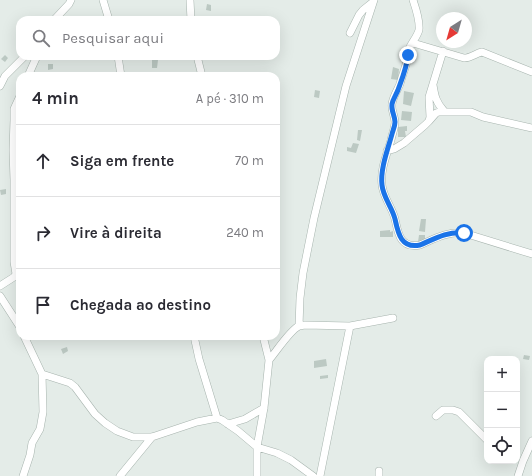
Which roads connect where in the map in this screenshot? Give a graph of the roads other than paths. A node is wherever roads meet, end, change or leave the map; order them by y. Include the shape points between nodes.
1 (71, 0) edge
2 (103, 0) edge
3 (190, 0) edge
4 (374, 0) edge
5 (412, 0) edge
6 (58, 16) edge
7 (108, 16) edge
8 (191, 16) edge
9 (350, 33) dead end
10 (413, 43) junction
11 (443, 51) junction
12 (21, 60) edge
13 (35, 60) edge
14 (118, 60) edge
15 (198, 60) edge
16 (30, 72) edge
17 (120, 72) edge
18 (201, 72) edge
19 (532, 72) edge
20 (433, 83) junction
21 (0, 86) edge
22 (16, 105) edge
23 (444, 112) junction
24 (429, 121) junction
25 (532, 128) edge
26 (387, 150) junction
27 (16, 180) edge
28 (16, 214) edge
29 (532, 254) edge
30 (16, 274) edge
31 (16, 274) edge
32 (0, 286) edge
33 (0, 296) edge
34 (392, 318) dead end
35 (16, 321) edge
36 (299, 326) junction
37 (350, 326) junction
38 (26, 340) edge
39 (195, 340) edge
40 (264, 340) edge
41 (269, 360) junction
42 (42, 374) junction
43 (264, 408) junction
44 (436, 416) dead end
45 (217, 418) junction
46 (228, 424) junction
47 (152, 437) junction
48 (484, 437) edge
49 (532, 441) edge
50 (257, 447) junction
51 (520, 460) edge
52 (520, 464) edge
53 (25, 468) junction
54 (23, 476) edge
55 (28, 476) edge
56 (120, 476) edge
57 (257, 476) edge
58 (313, 476) edge
59 (320, 476) edge
60 (518, 476) edge

1 - 6 street
2 - 7 street
3 - 8 street
4 - 9 street via 359,15
4 - 36 street via 346,86 314,218 303,274
5 - 10 street via 419,27
10 - 11 street
10 - 26 street via 392,104 395,122
11 - 19 street via 464,58 482,52
11 - 20 street
12 - 21 street via 4,76
13 - 16 street
14 - 17 street
15 - 18 street
20 - 23 street via 435,99
20 - 24 street via 428,97
22 - 27 street via 13,150
23 - 24 street via 436,113
23 - 25 street via 471,112
24 - 26 street via 404,143
26 - 29 street via 382,176 383,191 394,215 398,233 405,243 416,246 456,232
28 - 30 street
31 - 32 street
33 - 35 street
34 - 37 street
36 - 37 street
36 - 41 street
37 - 59 street
38 - 42 street
39 - 45 street via 198,359
40 - 41 street
41 - 43 street
42 - 47 street via 70,383 95,414 117,431 134,437
42 - 53 street via 43,412 40,429 32,444
43 - 46 street via 245,419
43 - 50 street
44 - 48 street via 443,410 459,412
45 - 46 street
45 - 47 street
46 - 50 street
47 - 56 street
49 - 51 street
50 - 57 street
50 - 58 street via 292,460
52 - 60 street
53 - 54 street
53 - 55 street

